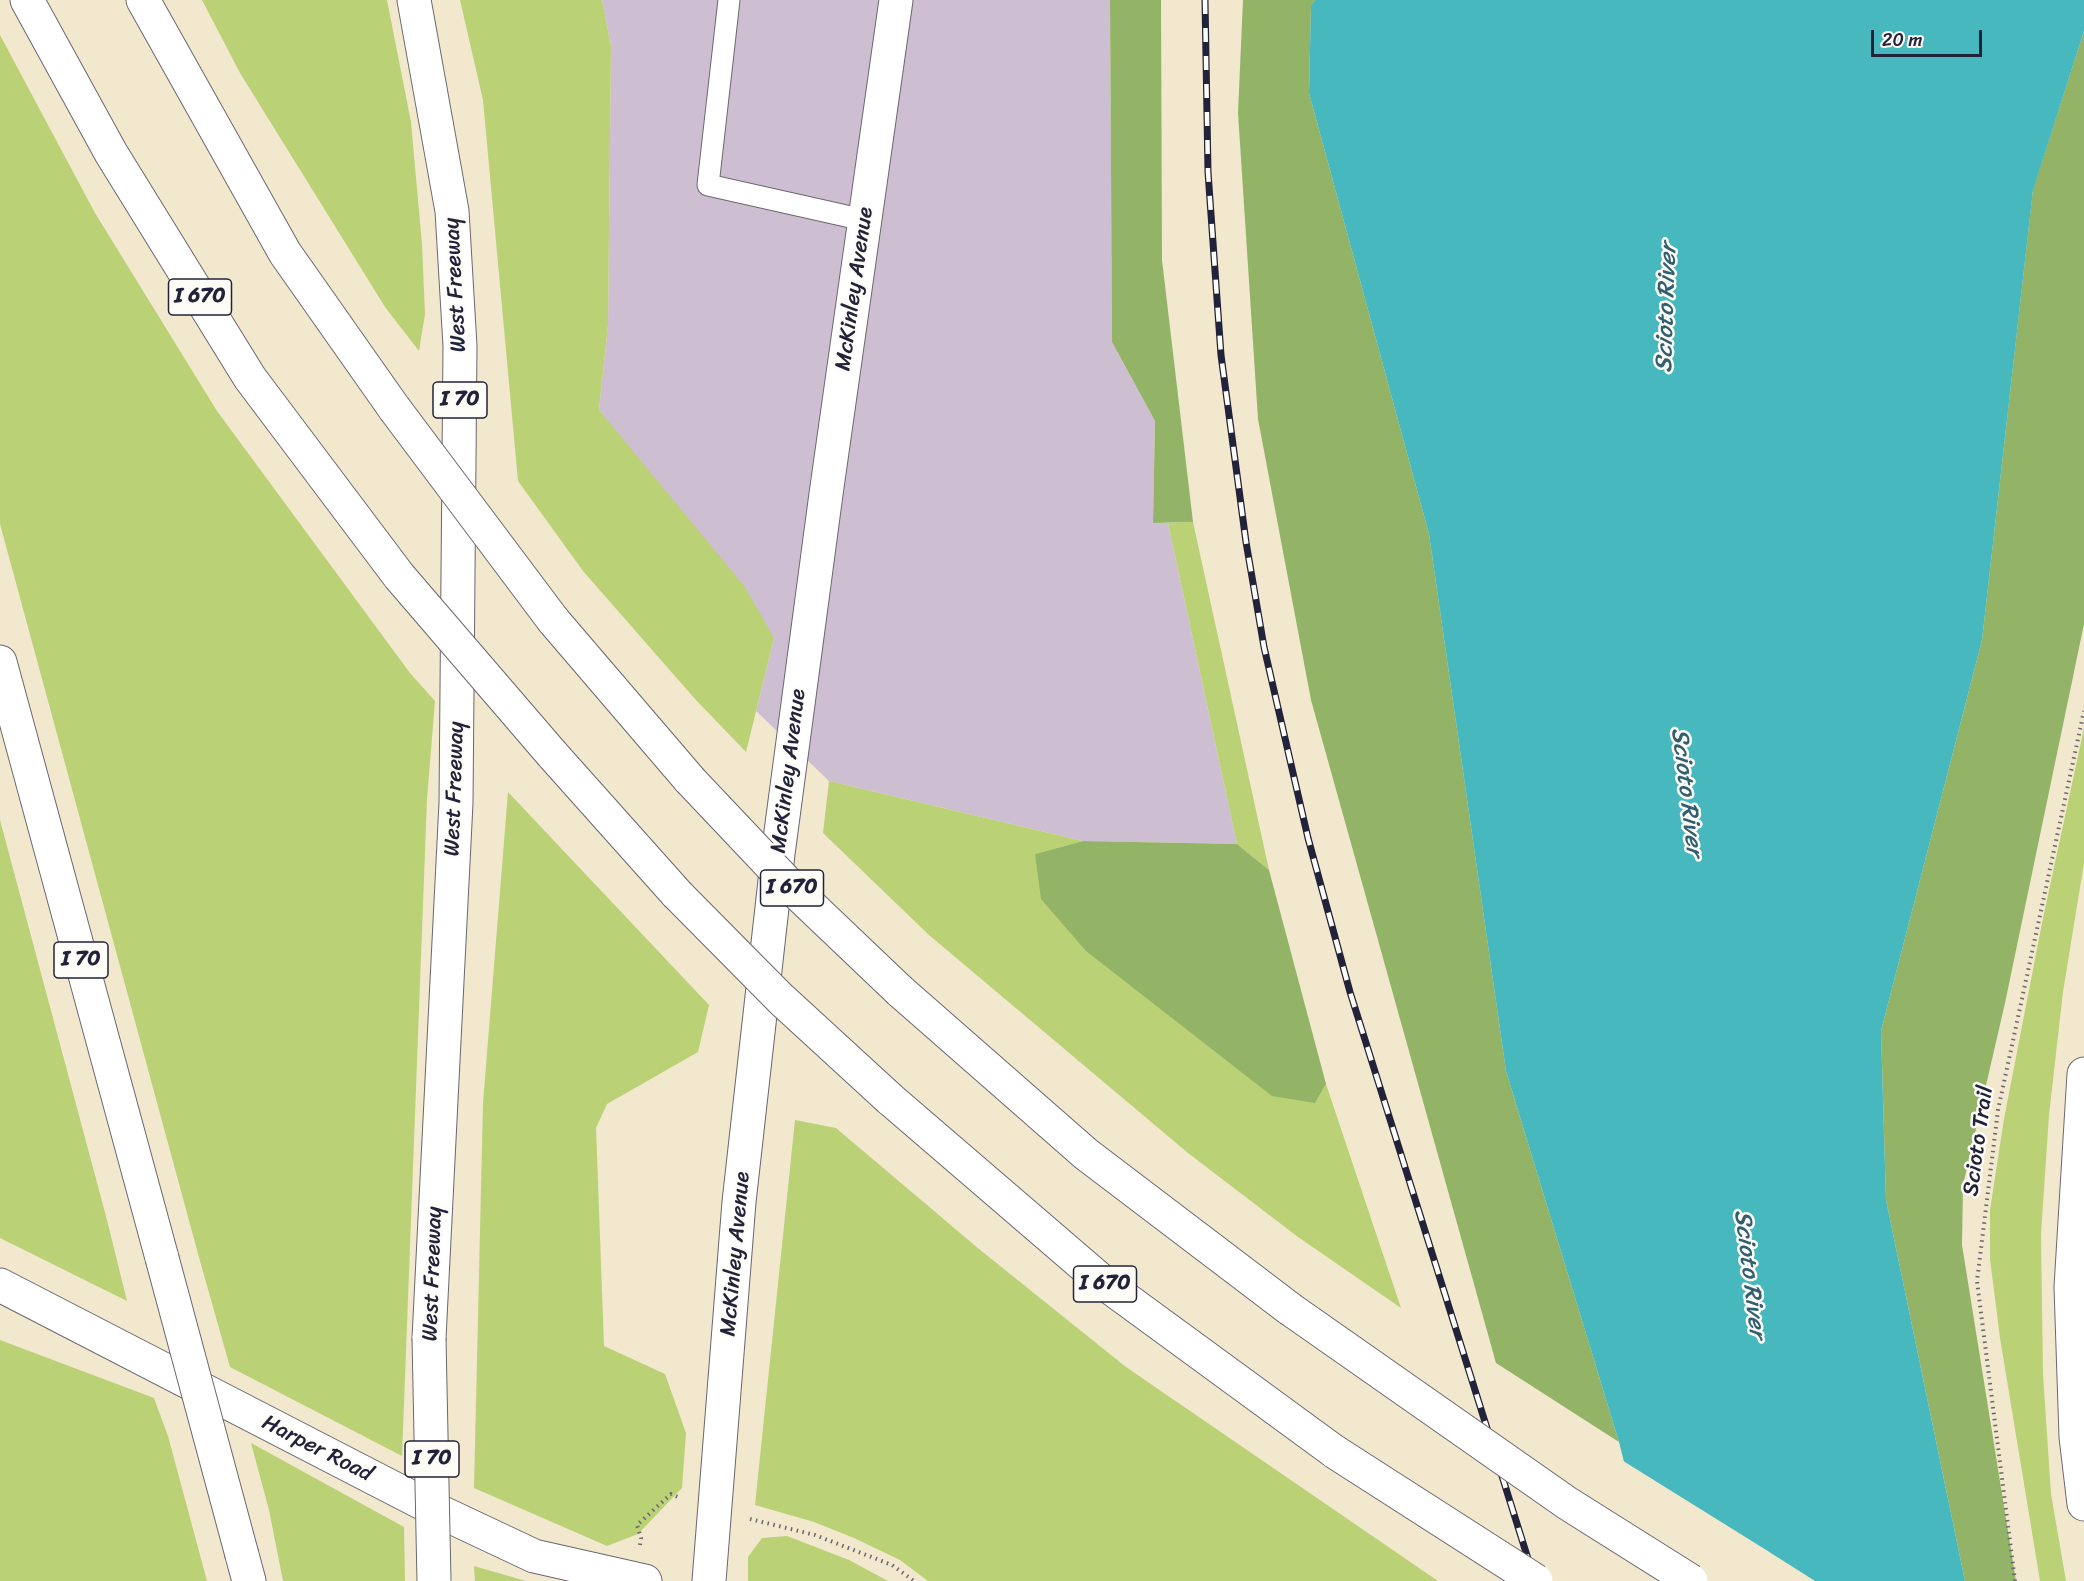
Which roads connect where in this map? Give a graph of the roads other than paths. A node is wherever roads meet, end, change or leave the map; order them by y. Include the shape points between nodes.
1 (27, 0) edge
2 (143, 0) edge
3 (414, 0) edge
4 (729, 0) edge
5 (896, 0) edge
6 (864, 220) junction
7 (0, 662) edge
8 (2084, 1074) edge
9 (0, 1285) edge
10 (2084, 1504) edge
11 (246, 1568) edge
12 (638, 1579) edge
13 (434, 1581) edge
14 (709, 1581) edge
15 (1536, 1581) edge
16 (1691, 1581) edge

1 - 15 main road, I 670, bridge via 111,153 250,378 399,576 677,894 781,999 890,1100 1104,1283 1335,1452
2 - 16 main road, I 670, bridge via 285,253 394,408 553,620 690,780 795,891 900,991 1086,1154 1290,1309 1567,1503
3 - 13 main road, West Freeway / I 70, bridge via 452,211 460,346 456,803 429,1338
4 - 6 lane via 708,185
5 - 6 main road, McKinley Avenue
6 - 14 main road, McKinley Avenue via 778,854 739,1202
7 - 11 main road, I 70, bridge
8 - 10 main road via 2071,1287 2076,1437
9 - 12 main road, Harper Road via 534,1556

